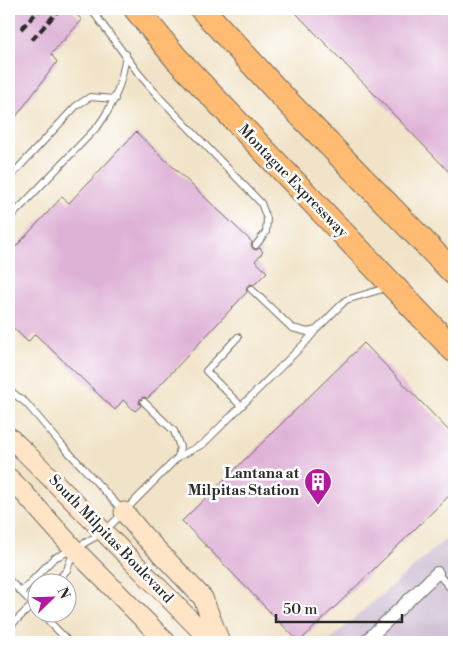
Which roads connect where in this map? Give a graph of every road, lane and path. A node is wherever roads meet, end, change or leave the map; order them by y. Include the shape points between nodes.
1 (91, 9) edge
2 (136, 9) edge
3 (206, 11) edge
4 (126, 54) junction
5 (115, 99) junction
6 (9, 178) edge
7 (9, 219) edge
8 (256, 245) dead end
9 (454, 273) edge
10 (393, 286) junction
11 (251, 289) dead end
12 (316, 330) junction
13 (238, 337) dead end
14 (454, 350) edge
15 (9, 390) edge
16 (144, 402) dead end
17 (240, 406) junction
18 (9, 438) edge
19 (178, 457) junction
20 (9, 478) edge
21 (124, 512) junction
22 (104, 532) junction
23 (74, 549) junction
24 (437, 572) joint
25 (63, 574) edge
26 (9, 580) edge
27 (21, 592) junction
28 (454, 592) edge
29 (28, 598) edge
30 (28, 611) edge
31 (52, 624) edge
32 (9, 627) edge
33 (69, 642) edge
34 (166, 642) edge
35 (212, 642) edge
36 (220, 642) edge
37 (365, 642) edge

1 - 4 lane
2 - 10 highway, Montague Expressway via 176,58
3 - 9 highway via 281,95
4 - 5 lane
4 - 8 lane via 160,98 261,203 267,219 266,232
5 - 6 lane via 90,97 76,106
5 - 7 lane via 98,126
10 - 12 lane via 346,300
10 - 14 highway, Montague Expressway
11 - 12 lane via 292,328 308,332
12 - 17 lane
13 - 17 lane via 206,371
15 - 21 lane via 26,404
16 - 19 lane via 174,431 180,447
17 - 19 lane via 203,444
18 - 22 street, South Milpitas Boulevard
19 - 21 lane
20 - 23 street, South Milpitas Boulevard
21 - 22 lane
21 - 36 street via 203,598
22 - 23 lane
22 - 35 street, South Milpitas Boulevard
23 - 25 lane
23 - 27 lane via 54,558
23 - 34 street, South Milpitas Boulevard
24 - 28 lane
24 - 37 street
26 - 27 lane
27 - 29 lane
30 - 32 lane
31 - 33 lane

